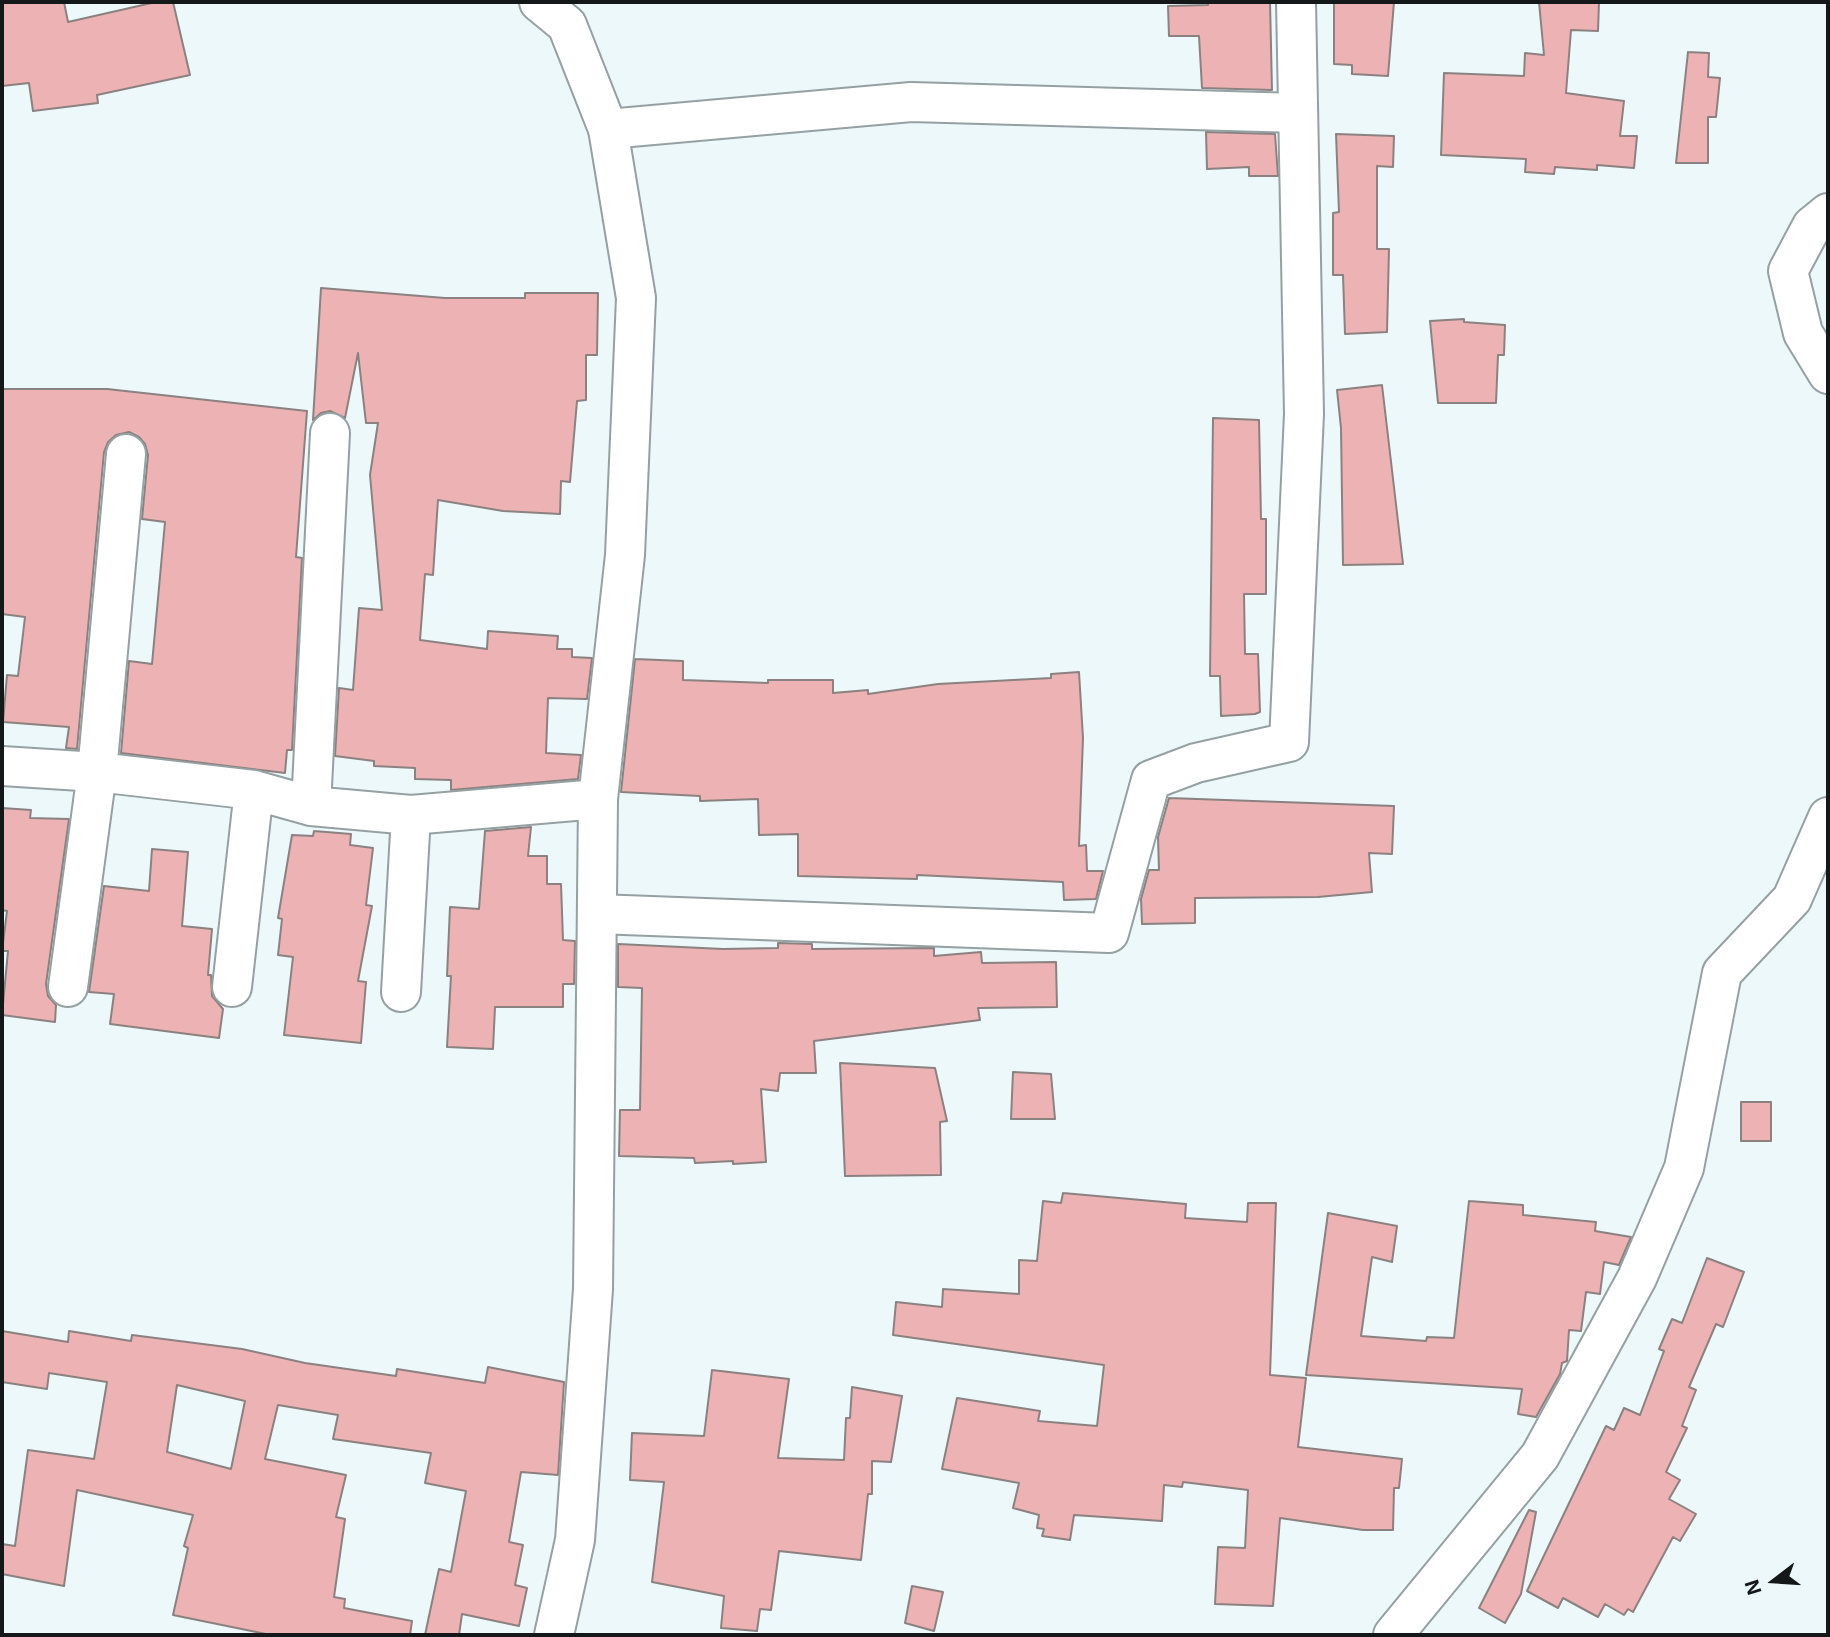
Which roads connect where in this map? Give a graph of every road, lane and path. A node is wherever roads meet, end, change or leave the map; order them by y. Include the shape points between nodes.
1 (539, 2) edge
2 (1296, 2) edge
3 (1298, 113) junction
4 (608, 129) junction
5 (1828, 213) edge
6 (1828, 374) edge
7 (330, 433) dead end
8 (126, 454) dead end
9 (2, 765) edge
10 (97, 772) junction
11 (254, 790) junction
12 (598, 799) junction
13 (311, 806) junction
14 (411, 815) junction
15 (1828, 817) edge
16 (597, 914) junction
17 (68, 987) dead end
18 (232, 987) dead end
19 (401, 992) dead end
20 (554, 1635) edge
21 (1393, 1635) edge

1 - 4 street via 567,25
2 - 3 street
3 - 4 street via 911,102
3 - 16 street via 1304,414 1289,742 1196,763 1151,780 1109,933
4 - 12 street via 636,298 625,555
5 - 6 street via 1812,226 1788,271 1803,333
7 - 13 street
8 - 10 street
9 - 10 street
10 - 11 street
10 - 17 street
11 - 13 street
11 - 18 street
12 - 14 street
12 - 16 street
13 - 14 street
14 - 19 street
15 - 21 street via 1792,899 1722,973 1684,1168 1637,1278 1540,1456
16 - 20 street via 593,1289 575,1540

